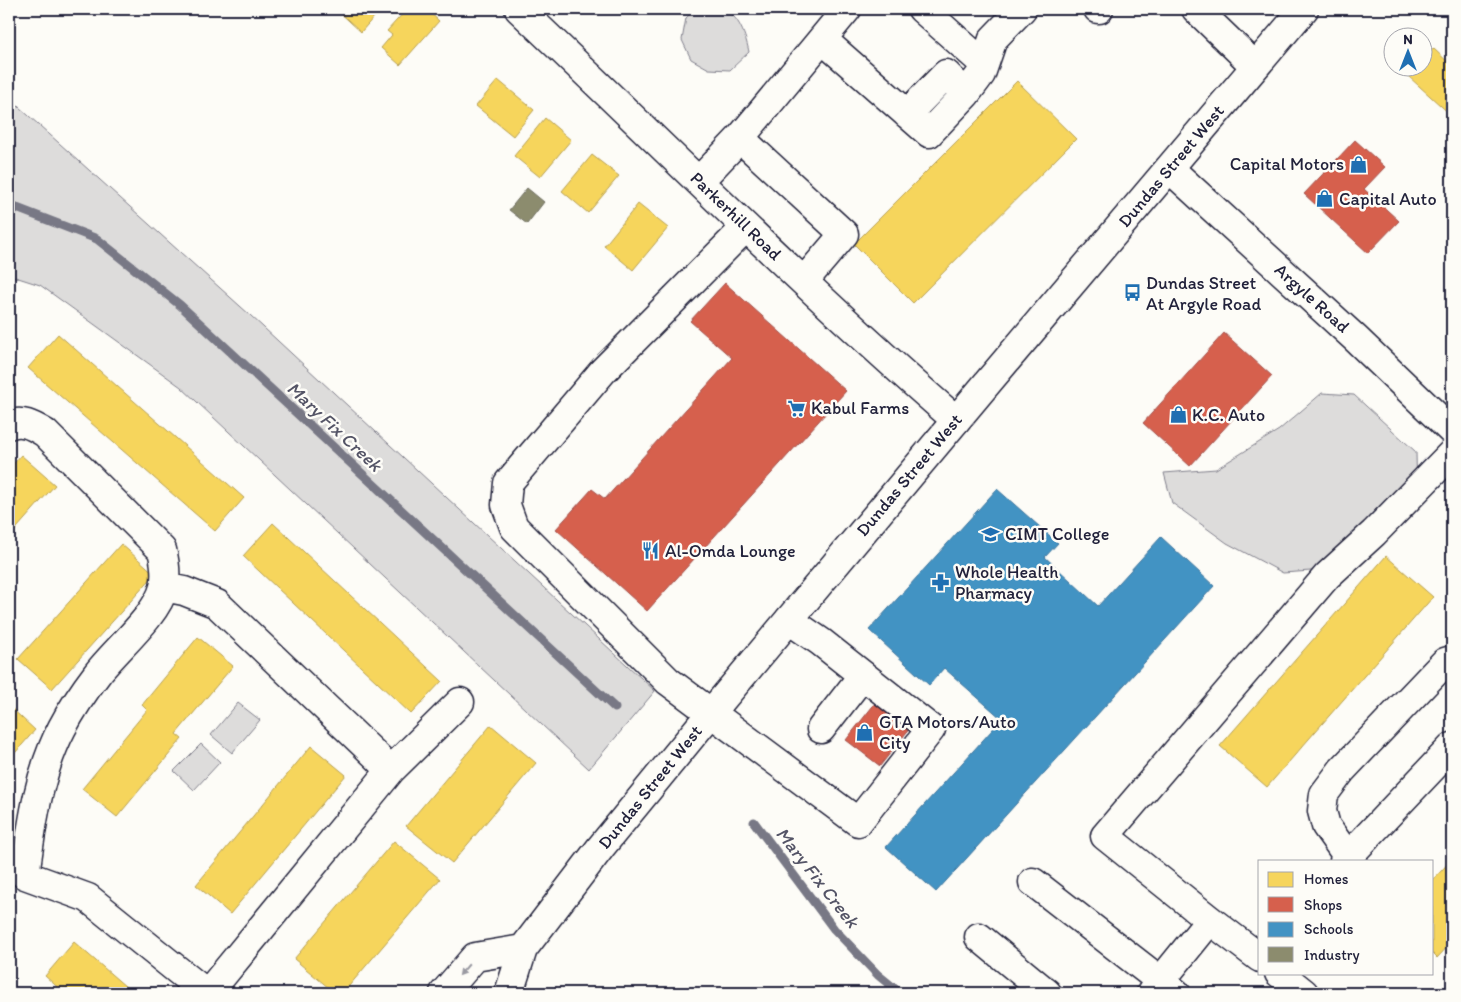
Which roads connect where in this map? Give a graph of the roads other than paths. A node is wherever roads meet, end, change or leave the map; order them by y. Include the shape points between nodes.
1 (520, 9) edge
2 (847, 9) edge
3 (922, 9) edge
4 (1022, 9) edge
5 (1196, 9) edge
6 (1304, 9) edge
7 (822, 39) junction
8 (984, 64) junction
9 (1256, 66) junction
10 (740, 138) junction
11 (1170, 169) junction
12 (699, 181) junction
13 (746, 227) junction
14 (804, 281) junction
15 (956, 420) junction
16 (9, 425) edge
17 (1452, 430) edge
18 (1452, 453) edge
19 (164, 587) junction
20 (789, 620) junction
21 (1452, 660) edge
22 (863, 675) junction
23 (460, 702) dead end
24 (710, 714) junction
25 (821, 729) dead end
26 (1452, 747) edge
27 (391, 770) junction
28 (9, 850) edge
29 (1346, 859) edge
30 (25, 875) junction
31 (1033, 882) dead end
32 (1210, 920) junction
33 (979, 937) dead end
34 (522, 949) junction
35 (1258, 954) edge
36 (1280, 974) edge
37 (1163, 989) edge
38 (207, 993) edge
39 (444, 993) edge
40 (509, 993) edge
41 (1047, 993) edge
42 (1304, 993) edge

1 - 12 main road, Parkerhill Road
2 - 7 main road
3 - 8 main road
4 - 8 main road via 993,39
5 - 9 main road
6 - 9 main road, Dundas Street West
7 - 8 main road via 929,133 966,94 981,74
7 - 10 main road
9 - 11 main road, Dundas Street West
10 - 12 main road
10 - 14 main road via 844,234
11 - 15 main road, Dundas Street West
11 - 17 main road, Argyle Road
12 - 13 main road, Parkerhill Road
13 - 14 main road, Parkerhill Road
13 - 24 main road via 603,370 508,483 506,505 514,527 668,681
14 - 15 main road, Parkerhill Road
15 - 20 main road, Dundas Street West
16 - 19 main road via 28,423 45,433 162,550 166,566
18 - 32 main road via 1327,576 1105,836
19 - 27 main road via 217,604
19 - 30 main road via 155,607 97,673 61,729 35,805
20 - 22 main road
20 - 24 main road, Dundas Street West
21 - 29 main road via 1438,669 1342,770 1324,794 1322,811 1326,826
22 - 24 main road via 931,729 858,822
22 - 25 main road
23 - 27 main road
24 - 34 main road, Dundas Street West
26 - 29 main road
27 - 38 main road
28 - 30 main road
30 - 38 main road via 88,898
31 - 37 main road
32 - 35 main road
32 - 37 main road
33 - 41 main road
34 -> 39 main road via 475,957
34 - 40 main road, Dundas Street West
36 - 42 main road

